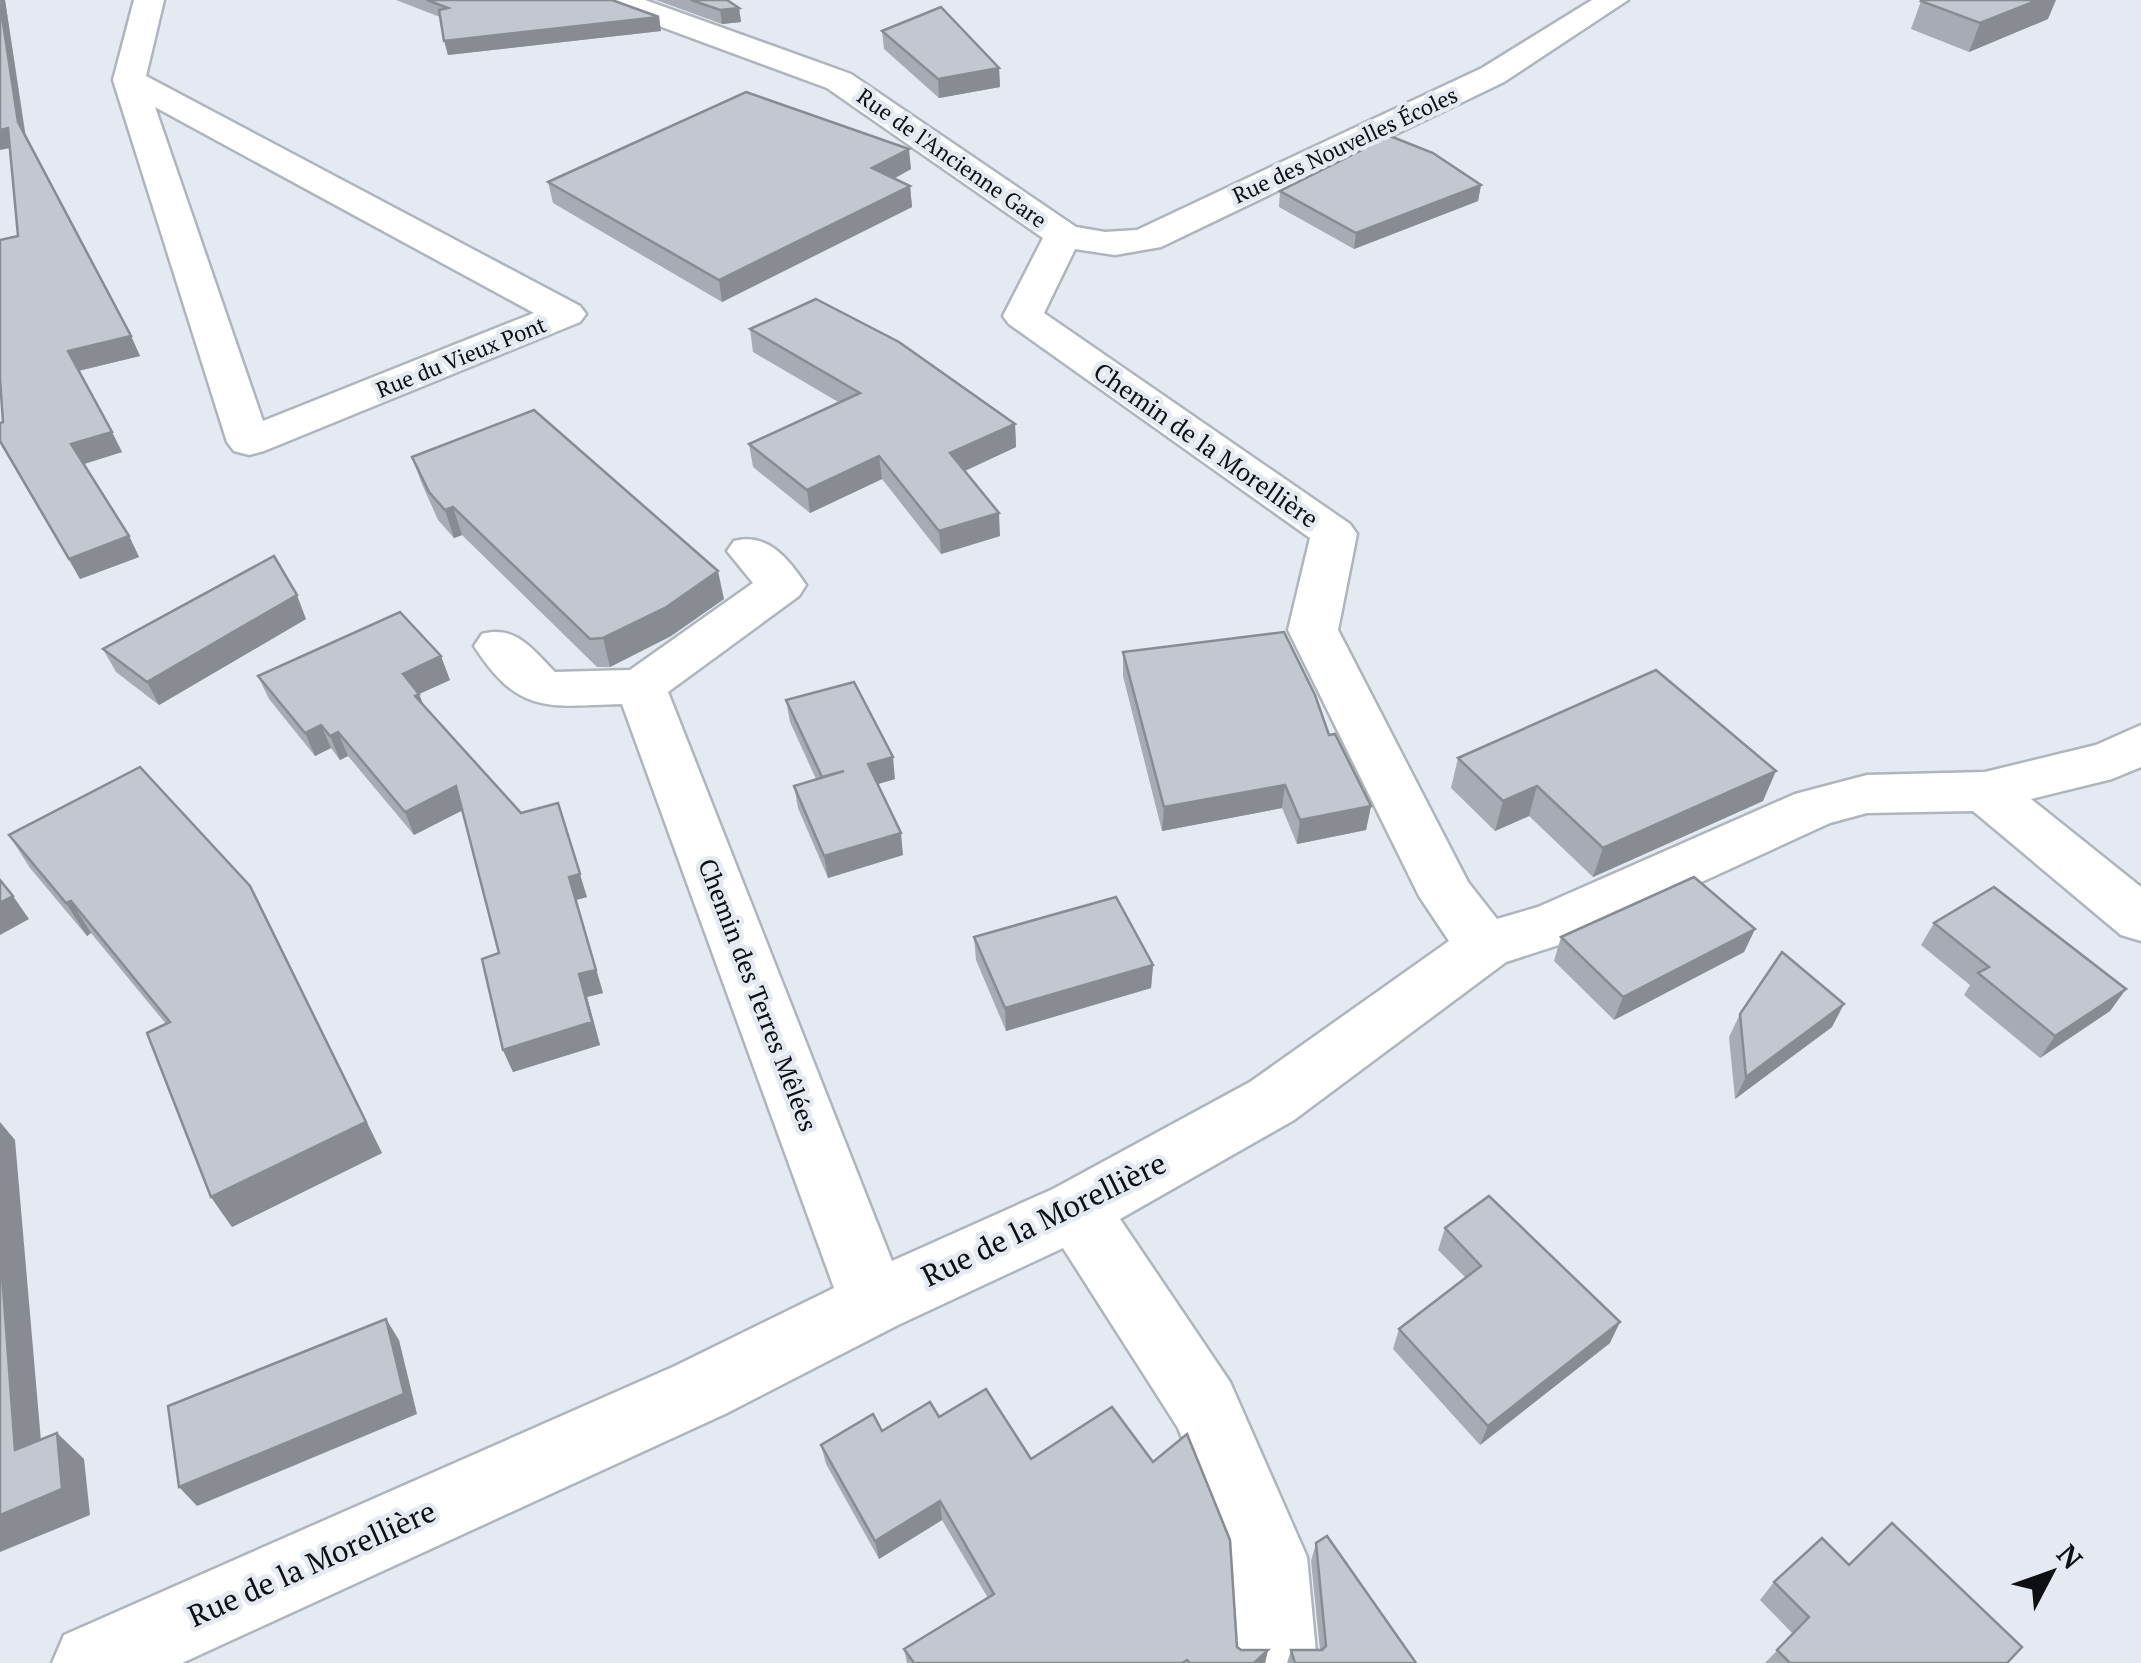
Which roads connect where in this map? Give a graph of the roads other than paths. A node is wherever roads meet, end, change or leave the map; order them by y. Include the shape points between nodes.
1 (149, 0) edge
2 (616, 0) edge
3 (1613, 0) edge
4 (129, 80) junction
5 (1062, 235) junction
6 (750, 551) dead end
7 (499, 646) dead end
8 (642, 687) junction
9 (2141, 743) edge
10 (1985, 791) junction
11 (2141, 919) edge
12 (1484, 946) junction
13 (1076, 1210) junction
14 (874, 1303) junction
15 (92, 1663) edge
16 (1277, 1663) edge

1 - 4 street
2 - 5 street, Rue de l'Ancienne Gare via 839,81
3 - 5 street, Rue des Nouvelles Écoles via 1493,75 1184,222 1125,244
4 - 4 street, Rue du Vieux Pont via 250,442 566,314 199,118
5 - 12 street, Chemin de la Morellière via 1024,316 1334,534 1313,630 1447,896
6 - 8 street via 782,585
7 - 8 street via 543,689
8 - 14 street, Chemin des Terres Mêlées
9 - 10 street, Rue de la Morellière via 2112,760
10 - 11 street
10 - 12 street, Rue de la Morellière via 1867,794 1814,808 1557,923
12 - 13 street, Rue de la Morellière via 1272,1101
13 - 14 street, Rue de la Morellière
13 - 16 street via 1205,1406 1269,1558
14 - 15 street, Rue de la Morellière via 700,1390

